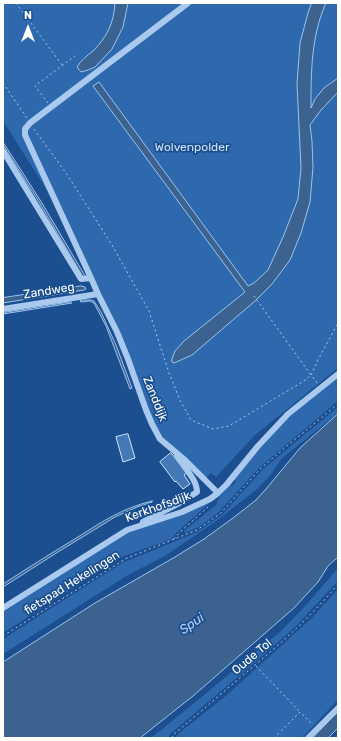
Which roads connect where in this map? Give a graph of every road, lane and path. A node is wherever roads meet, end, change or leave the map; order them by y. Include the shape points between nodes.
1 (16, 3) edge
2 (188, 3) edge
3 (75, 56) dead end
4 (62, 65) junction
5 (3, 83) edge
6 (51, 107) junction
7 (30, 123) junction
8 (3, 151) edge
9 (91, 278) junction
10 (98, 294) junction
11 (254, 296) dead end
12 (3, 309) edge
13 (338, 323) edge
14 (338, 374) edge
15 (311, 375) junction
16 (320, 388) junction
17 (338, 404) edge
18 (173, 449) junction
19 (218, 493) junction
20 (209, 506) dead end
21 (128, 530) junction
22 (174, 539) junction
23 (338, 584) edge
24 (3, 608) edge
25 (3, 636) edge
26 (255, 665) junction
27 (338, 708) edge
28 (300, 712) junction
29 (310, 722) dead end
30 (172, 738) edge
31 (274, 738) edge
32 (308, 738) edge

1 - 4 path
2 - 6 street
3 - 4 path
4 - 6 path via 35,86
5 - 7 path
6 - 7 street
7 - 9 street via 24,135
7 - 15 path via 112,245 149,311 172,380 191,420 213,429 229,426
8 - 9 street via 81,279
9 - 10 street
10 - 12 street, Zandweg
10 - 18 street, Zanddijk via 117,332 152,424 160,439
11 - 15 path
13 - 15 path
14 - 16 street, Kerkhofsdijk
15 - 16 path
16 - 19 street, Kerkhofsdijk via 288,414
17 - 22 path, fietspad Hekelingen via 260,469 221,513 197,530
18 - 19 street, Zanddijk
18 - 21 street via 197,487 197,492
19 - 21 street, Kerkhofsdijk via 182,512
20 - 22 path, fietspad Hekelingen
21 - 24 street, Kerkhofsdijk
22 - 25 path, fietspad Hekelingen via 122,560
23 - 26 path, Oude Tol via 310,616
26 - 28 path
26 - 30 path, Oude Tol
27 - 32 street
28 - 29 path
28 - 31 path

